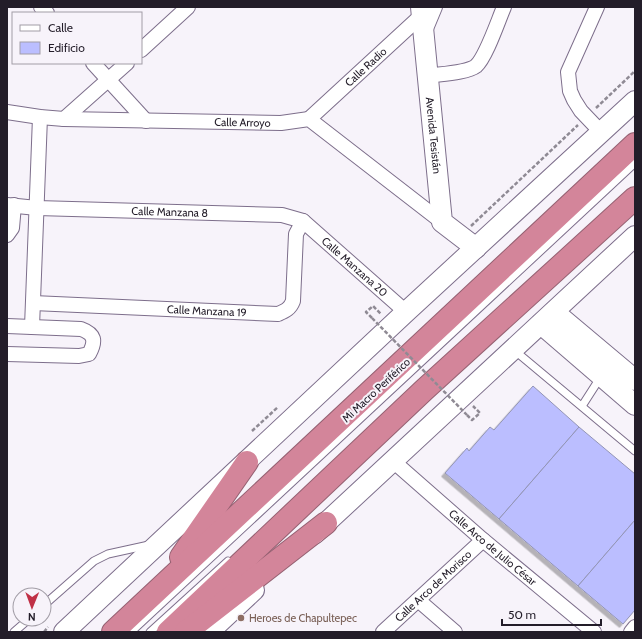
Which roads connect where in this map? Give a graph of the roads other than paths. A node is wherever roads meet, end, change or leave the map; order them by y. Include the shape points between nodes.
1 (188, 7) edge
2 (504, 7) edge
3 (597, 7) edge
4 (426, 10) edge
5 (142, 49) edge
6 (93, 64) edge
7 (126, 64) edge
8 (427, 76) junction
9 (108, 80) junction
10 (635, 100) edge
11 (7, 112) edge
12 (40, 117) junction
13 (64, 119) junction
14 (309, 119) junction
15 (146, 121) junction
16 (601, 132) junction
17 (635, 144) edge
18 (635, 163) edge
19 (632, 196) edge
20 (10, 205) edge
21 (37, 208) junction
22 (303, 220) junction
23 (442, 222) junction
24 (7, 235) edge
25 (635, 236) edge
26 (476, 248) junction
27 (33, 303) junction
28 (406, 312) junction
29 (547, 318) junction
30 (7, 326) edge
31 (32, 327) junction
32 (513, 349) junction
33 (7, 354) edge
34 (602, 376) junction
35 (635, 380) edge
36 (635, 405) edge
37 (582, 406) junction
38 (372, 429) dead end
39 (635, 451) edge
40 (393, 461) junction
41 (246, 462) junction
42 (326, 523) junction
43 (483, 540) junction
44 (162, 541) junction
45 (232, 557) dead end
46 (156, 593) junction
47 (52, 599) edge
48 (418, 600) junction
49 (635, 627) edge
50 (64, 632) edge
51 (113, 632) edge
52 (131, 632) edge
53 (150, 632) edge
54 (168, 632) edge
55 (186, 632) edge
56 (209, 632) edge
57 (383, 632) edge
58 (455, 632) edge
59 (594, 632) edge
60 (631, 632) edge

1 - 5 street
2 - 8 street via 482,58 475,67
3 - 16 street via 568,72 570,91 574,100
4 - 8 main road, Avenida Tesistán via 423,36
4 - 14 street, Calle Radio
6 - 9 street
7 - 9 street
8 - 23 main road, Avenida Tesistán
9 - 13 street
9 - 15 street
10 - 16 main road
11 - 12 street, Calle Arroyo
12 - 13 street, Calle Arroyo
12 - 21 street
13 - 15 street, Calle Arroyo
14 - 15 street, Calle Arroyo via 280,123
14 - 23 street
16 - 26 main road
17 - 46 highway
18 - 52 lane, Mi Macro Periférico
19 - 38 lane
19 - 54 highway
20 - 21 street, Calle Manzana 8
20 - 24 street via 12,228
21 - 22 street, Calle Manzana 8 via 282,215
21 - 27 street
22 - 27 street, Calle Manzana 19 via 296,234 293,301 291,306 278,314
22 - 28 street, Calle Manzana 20
23 - 26 main road
25 - 29 main road
26 - 28 main road
27 - 31 street
28 - 41 main road
29 - 32 main road
29 - 34 main road
29 - 35 main road
30 - 31 street
31 - 33 street via 81,329 89,332 93,338 93,346 89,354 79,356
32 - 37 lane
32 - 40 main road
34 - 36 main road
34 - 37 lane
37 - 39 lane
40 - 42 main road
40 - 43 street, Calle Arco de Julio César
41 - 44 main road
41 - 46 highway
42 - 55 highway
42 - 56 main road
43 - 48 street, Calle Arco de Morisco
43 - 59 street, Calle Arco de Julio César
44 - 47 lane via 108,554 94,561
44 - 50 main road
45 - 53 lane
46 - 51 highway
48 - 57 street, Calle Arco de Morisco
48 - 58 street
49 - 60 street

